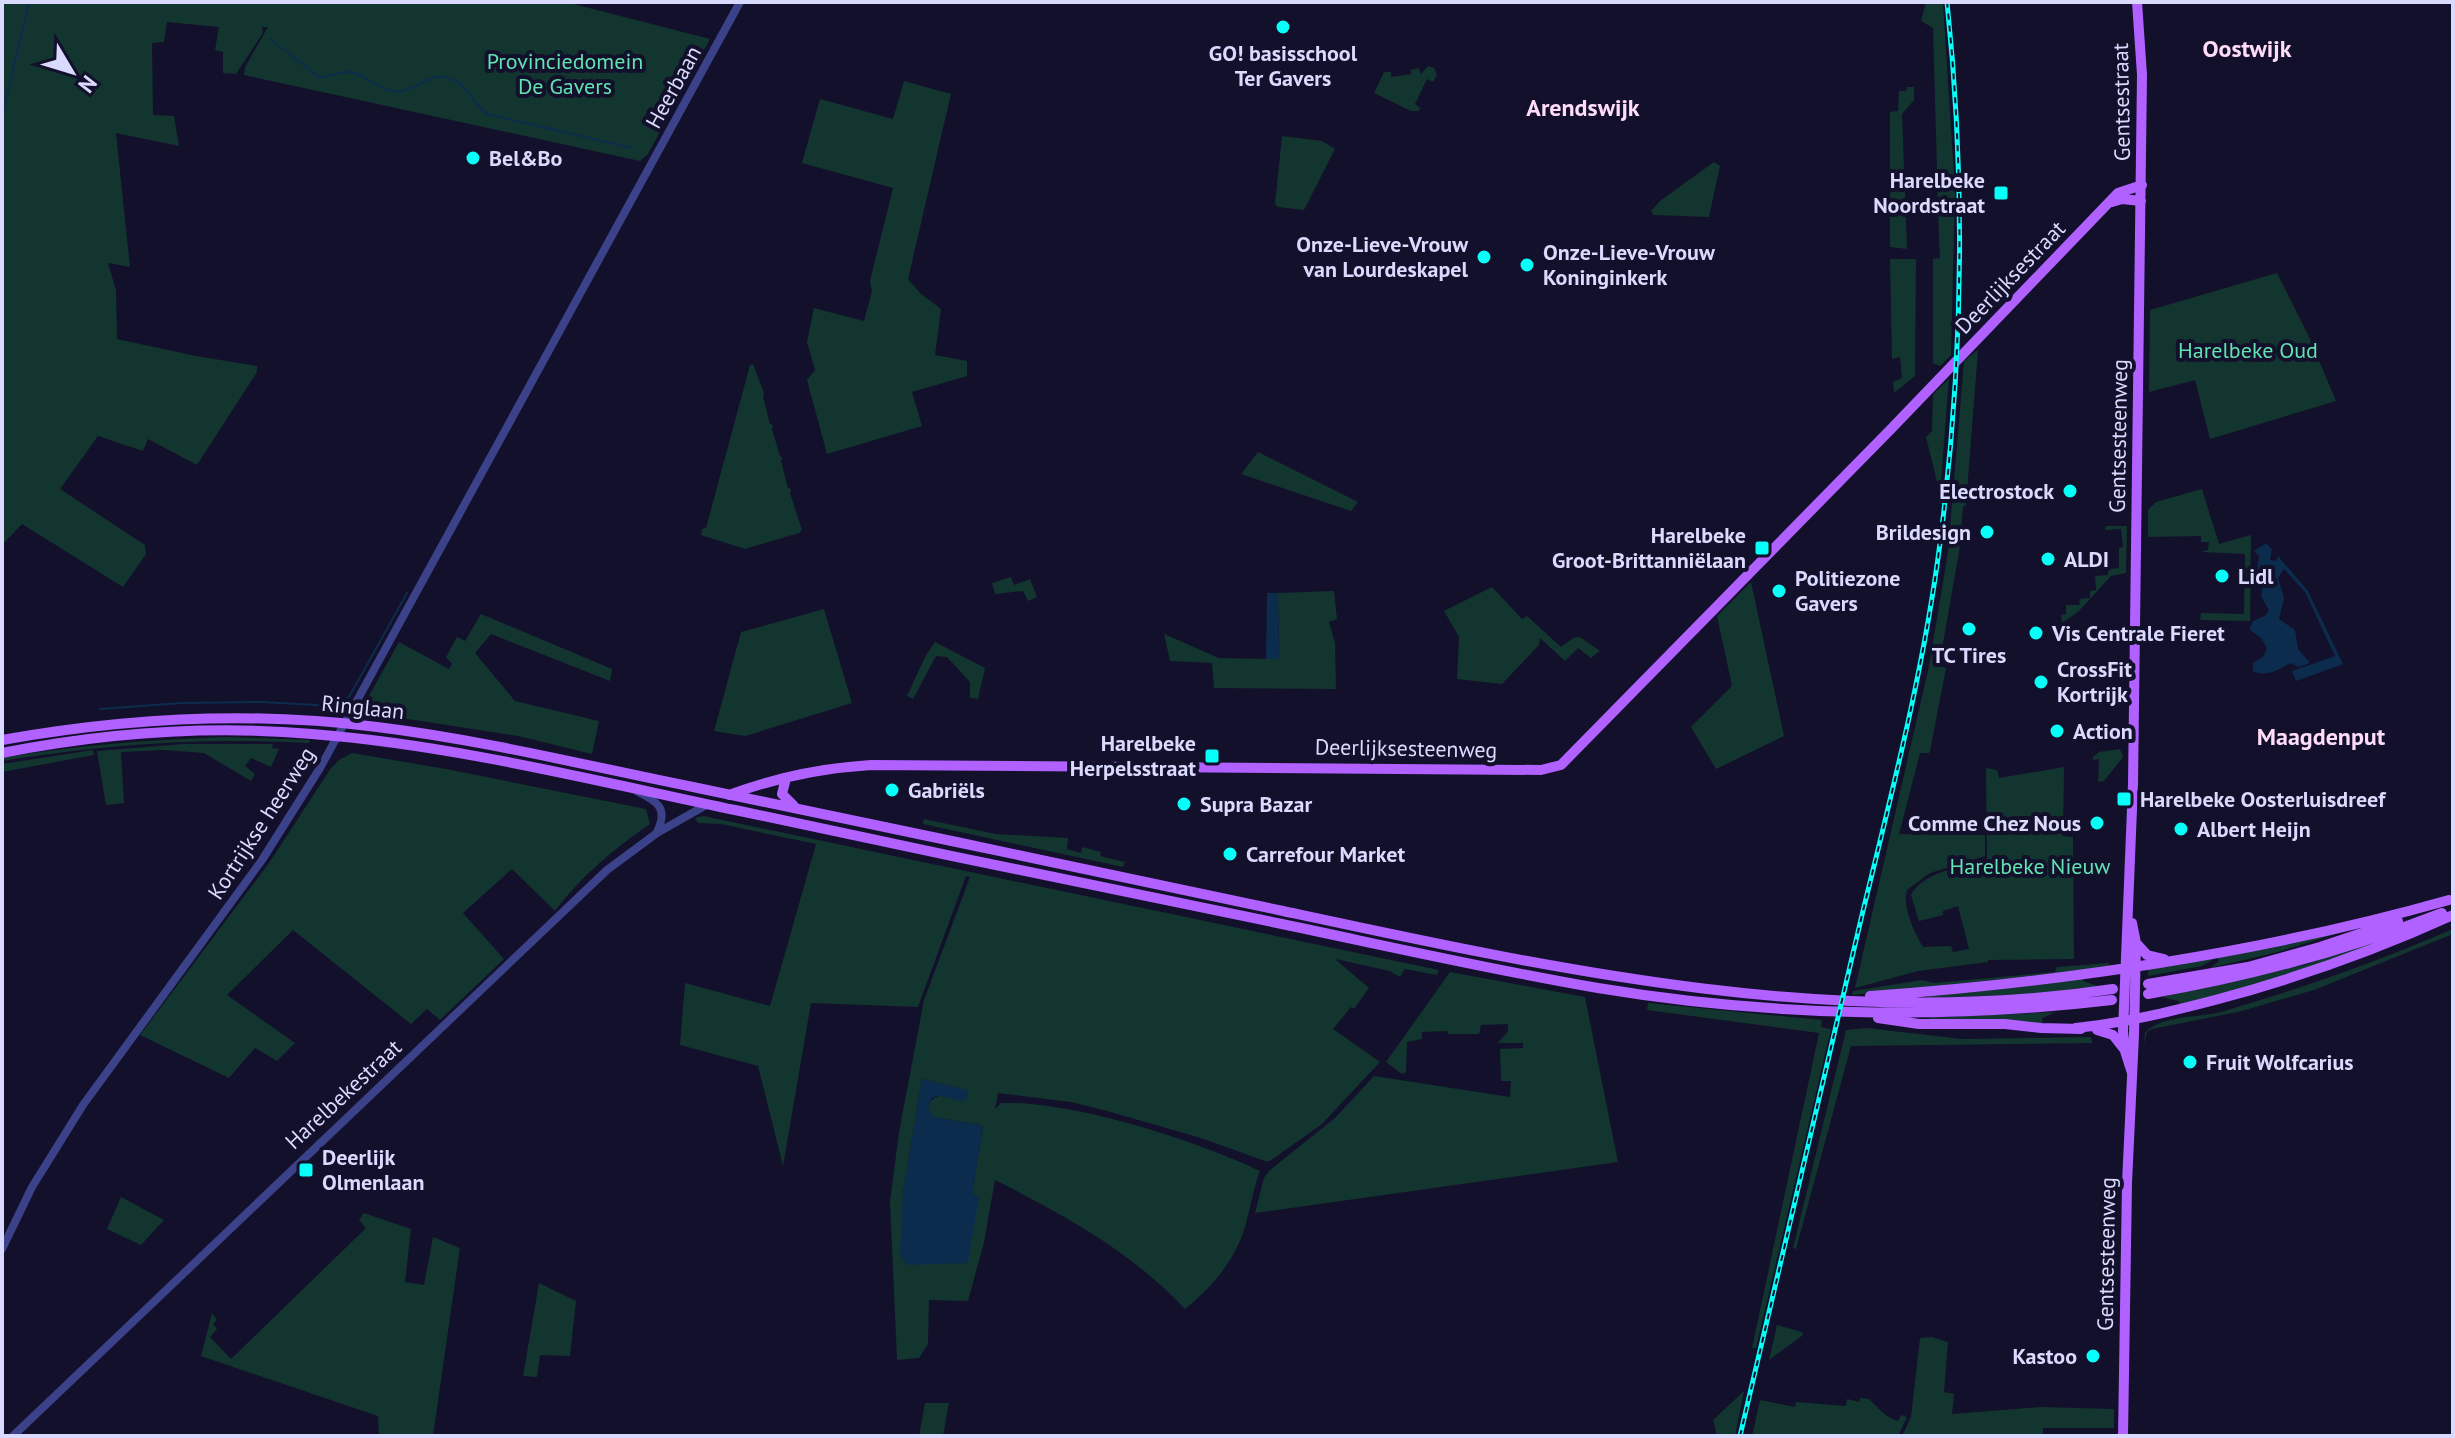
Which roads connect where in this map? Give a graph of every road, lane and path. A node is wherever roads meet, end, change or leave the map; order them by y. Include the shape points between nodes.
1 (740, 2) edge
2 (2137, 2) edge
3 (2142, 185) junction
4 (637, 188) joint
5 (2141, 201) junction
6 (2108, 203) junction
7 (1940, 378) joint
8 (346, 724) junction
9 (338, 737) junction
10 (2, 740) edge
11 (2, 753) edge
12 (786, 778) junction
13 (633, 790) junction
14 (730, 795) junction
15 (713, 801) junction
16 (799, 809) junction
17 (657, 833) junction
18 (2452, 902) edge
19 (2129, 910) junction
20 (2453, 915) edge
21 (2136, 943) junction
22 (2178, 958) junction
23 (2130, 967) junction
24 (2148, 989) dead end
25 (1828, 999) junction
26 (1757, 1007) junction
27 (2129, 1021) junction
28 (2076, 1028) junction
29 (2125, 1051) junction
30 (2132, 1073) junction
31 (2, 1249) edge
32 (13, 1436) edge
33 (2123, 1436) edge

1 - 4 street, Heerbaan
2 - 3 main road, Gentsestraat
3 - 5 main road, Gentsestraat
3 - 6 main road, Deerlijksestraat via 2125,189
4 - 8 street, Kortrijkse heerweg
5 - 6 main road
5 - 19 main road, Gentsesteenweg
6 - 7 main road, Deerlijksestraat
7 - 12 main road, Deerlijksesteenweg via 1569,758 1551,769 922,764 845,767
8 - 9 street, Kortrijkse heerweg
8 - 10 main road, Ringlaan via 183,719
8 - 15 main road, Ringlaan via 495,747
9 - 11 main road, Ringlaan via 267,731 145,734
9 - 13 main road, Ringlaan via 450,753
9 - 31 street, Kortrijkse heerweg via 262,860 57,1146
12 - 14 main road, Deerlijksesteenweg
12 - 16 main road via 783,795
13 - 15 main road, Ringlaan
13 - 17 street via 661,809
14 - 15 main road, Deerlijksesteenweg
14 - 16 main road
15 - 17 street, Harelbekestraat
15 - 26 main road via 1448,960 1603,988
16 - 25 main road via 1529,961 1686,986
17 - 32 street, Harelbekestraat via 596,880
18 - 22 main road
18 - 24 main road via 2321,955 2254,973
19 - 21 main road, Gentsesteenweg
19 - 23 main road, Gentsesteenweg
20 - 27 main road via 2288,980
21 - 22 main road via 2151,957
21 - 23 main road, Gentsesteenweg
22 - 23 main road
23 - 25 main road
23 - 27 main road, Gentsesteenweg
25 - 26 main road via 1989,1002 2112,995 1989,1012
26 - 28 main road via 1919,1024
27 - 28 main road
27 - 29 main road, Gentsesteenweg
27 - 30 main road, Gentsesteenweg
28 - 29 main road via 2110,1033
29 - 30 main road, Gentsesteenweg
30 - 33 main road, Gentsesteenweg

